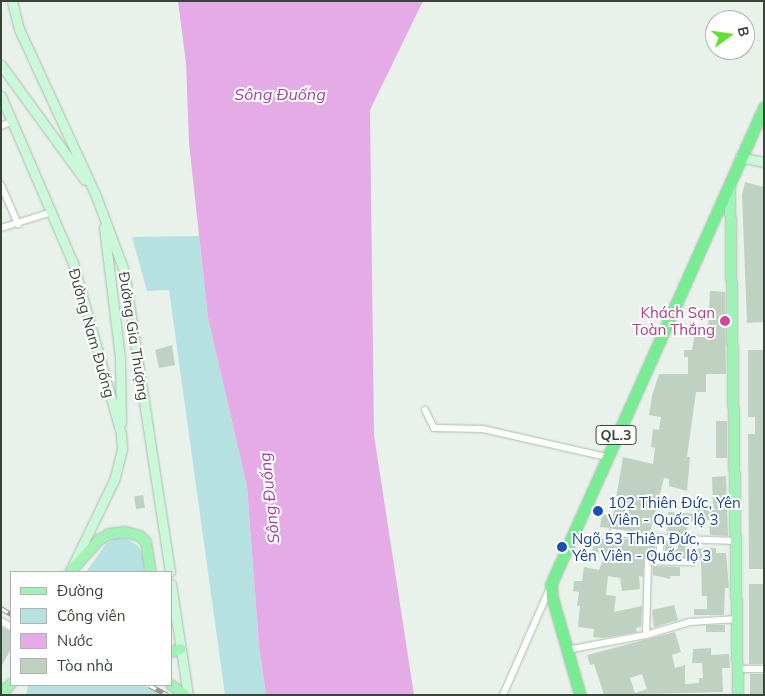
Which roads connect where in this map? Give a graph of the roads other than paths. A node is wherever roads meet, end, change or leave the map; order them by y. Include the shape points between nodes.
1 (12, 1) edge
2 (1, 65) edge
3 (1, 96) edge
4 (764, 107) edge
5 (12, 121) junction
6 (1, 126) edge
7 (740, 157) junction
8 (764, 162) edge
9 (730, 183) junction
10 (1, 185) edge
11 (96, 196) junction
12 (52, 212) junction
13 (102, 212) junction
14 (18, 224) junction
15 (1, 228) edge
16 (425, 410) dead end
17 (121, 434) junction
18 (606, 457) junction
19 (613, 532) dead end
20 (660, 538) junction
21 (735, 542) junction
22 (660, 561) junction
23 (693, 562) dead end
24 (70, 571) edge
25 (71, 571) edge
26 (151, 571) edge
27 (170, 571) edge
28 (551, 584) junction
29 (172, 597) edge
30 (736, 619) junction
31 (646, 636) junction
32 (176, 650) edge
33 (567, 650) junction
34 (737, 669) junction
35 (764, 669) edge
36 (10, 685) edge
37 (172, 686) edge
38 (1, 694) edge
39 (187, 695) edge
40 (503, 695) edge
41 (580, 695) edge
42 (738, 695) edge

1 - 11 main road, Đường Gia Thượng via 26,45
2 - 11 main road
3 - 5 main road, Đường Nam Đuống
4 - 7 highway, QL.3
5 - 6 street
5 - 12 main road, Đường Nam Đuống
7 - 8 main road
7 - 9 highway, QL.3
9 - 18 highway, QL.3
9 - 21 main road
10 - 14 street
11 - 13 main road, Đường Gia Thượng
12 - 14 street
12 - 17 main road, Đường Nam Đuống via 86,306
13 - 17 main road via 122,377
13 - 27 main road, Đường Gia Thượng via 126,280
14 - 15 street
16 - 18 street via 434,428 483,429
17 - 24 main road, Đường Nam Đuống via 122,449 116,473
18 - 28 highway, QL.3
19 - 20 street
20 - 21 street
20 - 22 street
21 - 30 main road
22 - 23 street
22 - 31 street via 648,561
25 - 26 main road via 98,542 110,534 125,532 140,536 146,542
28 - 33 highway
28 - 40 street
29 - 32 main road
30 - 31 street via 690,622
30 - 34 main road
31 - 33 street
32 - 39 main road
33 - 41 highway
34 - 35 street
34 - 42 main road
36 - 38 main road
37 - 39 main road

